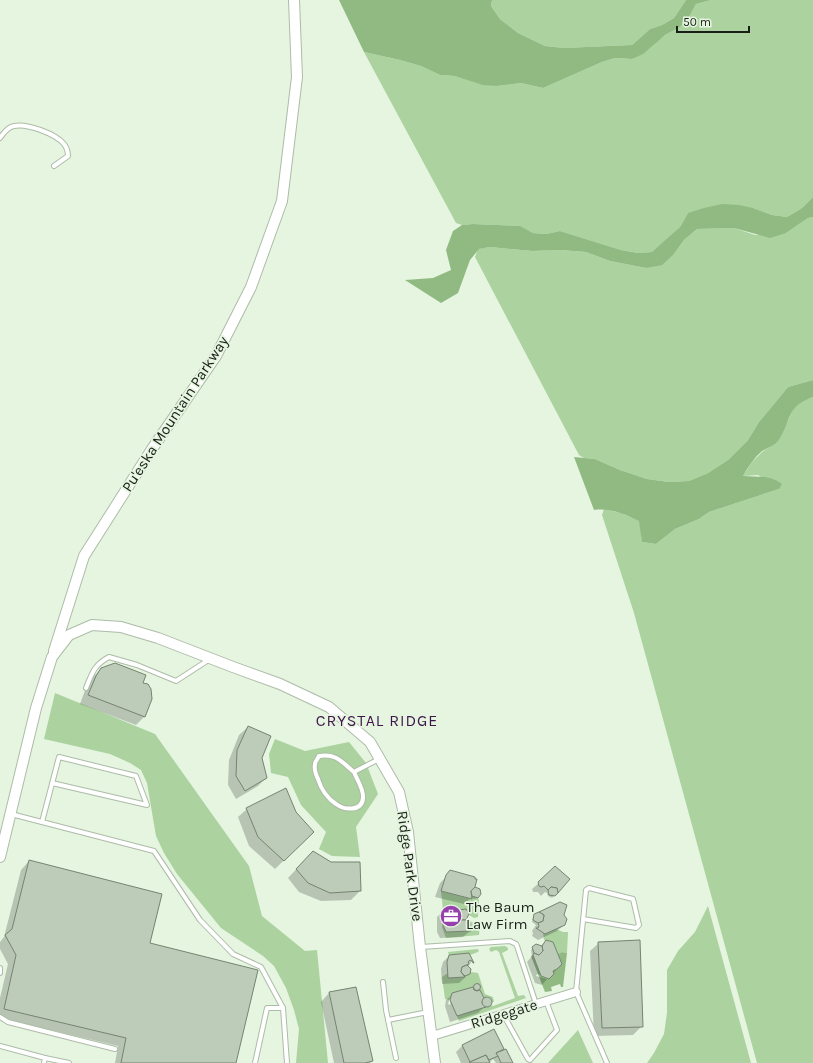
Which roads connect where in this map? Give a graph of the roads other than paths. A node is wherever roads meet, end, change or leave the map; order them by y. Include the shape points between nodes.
1 (294, 0) edge
2 (0, 138) edge
3 (54, 166) dead end
4 (52, 657) junction
5 (211, 659) junction
6 (86, 688) dead end
7 (380, 759) junction
8 (354, 772) junction
9 (52, 783) junction
10 (10, 814) junction
11 (42, 822) junction
12 (0, 857) edge
13 (583, 919) junction
14 (420, 947) junction
15 (0, 968) edge
16 (0, 973) edge
17 (383, 982) dead end
18 (576, 992) junction
19 (546, 1001) junction
20 (536, 1004) junction
21 (283, 1008) junction
22 (429, 1012) junction
23 (503, 1014) junction
24 (0, 1017) edge
25 (388, 1020) junction
26 (432, 1036) junction
27 (0, 1046) edge
28 (114, 1049) dead end
29 (45, 1058) junction
30 (396, 1058) dead end
31 (44, 1063) edge
32 (68, 1063) edge
33 (255, 1063) edge
34 (287, 1063) edge
35 (435, 1063) edge
36 (607, 1063) edge

1 - 4 street, Pu'eska Mountain Parkway via 297,77 282,201 251,287 216,356 152,448 84,556
2 - 3 lane via 5,131 16,126 25,126 48,134 64,144 67,150 68,156
4 - 5 street, Ridge Park Drive via 69,635 92,625 121,627 158,638
4 - 10 street, Pu'eska Mountain Parkway via 36,708
5 - 6 lane via 176,681 109,657 99,662
5 - 7 street, Ridge Park Drive via 280,684 329,707 370,742
7 - 8 lane
7 - 14 street, Ridge Park Drive via 399,792 408,832
8 - 8 lane via 328,754 319,756 315,764 322,790 336,804 346,809 356,809 361,805 363,798
9 - 9 lane via 59,757 136,776 147,805
9 - 11 lane
10 - 11 lane
10 - 12 street, Pu'eska Mountain Parkway
11 - 21 lane via 154,851 200,920 233,954 261,967
13 - 13 lane via 586,890 589,888 633,899 639,925 636,928
13 - 18 lane
14 - 20 lane via 513,942 517,946
14 - 22 street, Ridge Park Drive
15 - 16 lane
17 - 25 lane
18 - 19 street, Ridgegate
18 - 36 lane
19 - 20 street, Ridgegate
19 - 23 lane via 557,1030 530,1060
20 - 23 street, Ridgegate
21 - 33 lane via 267,1008
21 - 34 lane
22 - 25 lane
22 - 26 street, Ridge Park Drive
23 - 26 street, Ridgegate
24 - 28 lane via 8,1022
25 - 30 lane
26 - 35 street, Ridge Park Drive
27 - 29 lane
29 - 31 lane
29 - 32 lane

